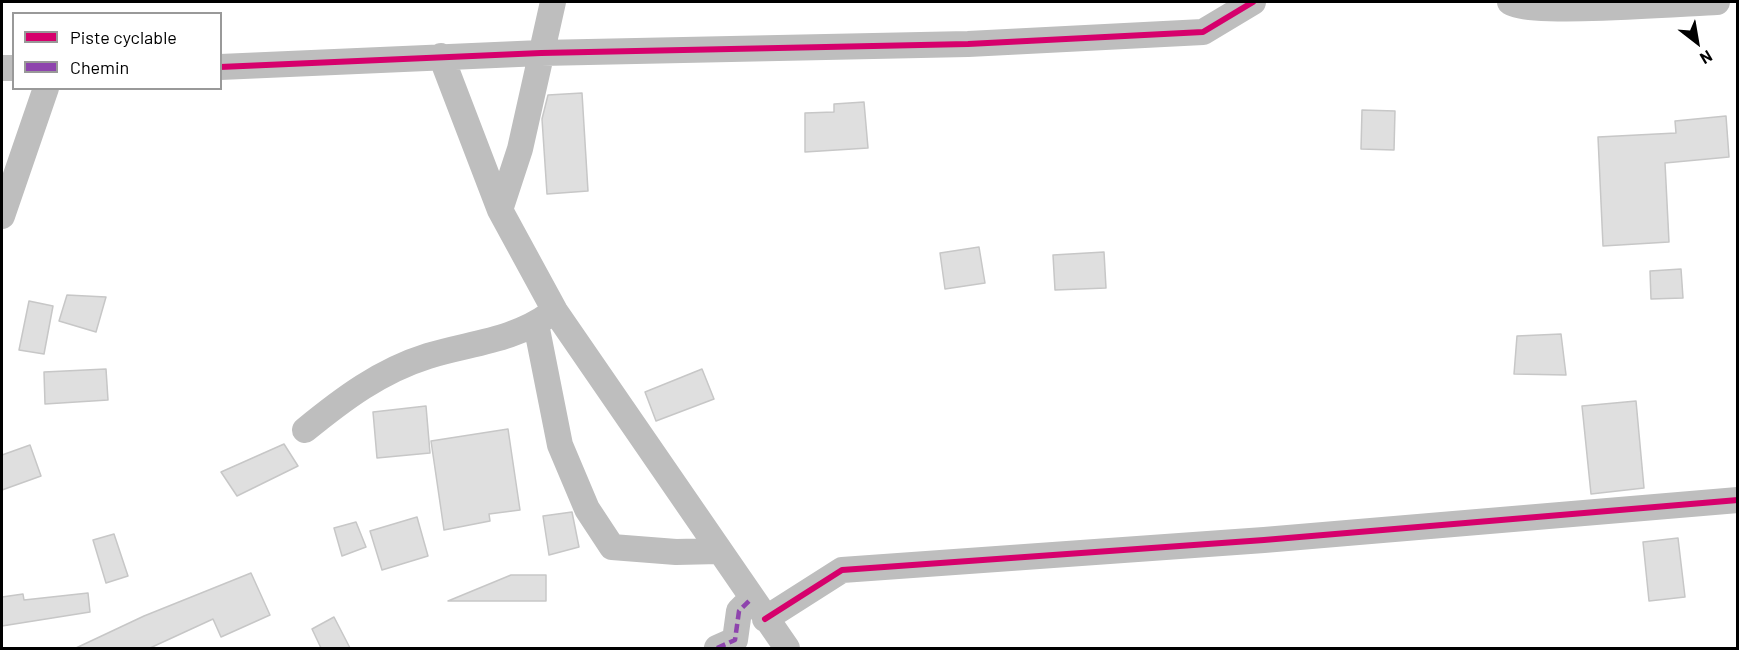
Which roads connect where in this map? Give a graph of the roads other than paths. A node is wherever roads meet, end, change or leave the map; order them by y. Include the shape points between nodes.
1 (553, 2) edge
2 (1253, 2) edge
3 (1510, 2) edge
4 (1718, 2) edge
5 (1737, 3) edge
6 (541, 53) junction
7 (441, 56) junction
8 (222, 68) edge
9 (45, 90) edge
10 (500, 210) junction
11 (2, 216) edge
12 (545, 317) junction
13 (305, 430) dead end
14 (1737, 500) edge
15 (719, 551) junction
16 (758, 609) junction
17 (717, 648) edge
18 (787, 648) edge

1 - 6 street
2 - 6 street via 1203,32 968,45
3 - 4 street via 1514,6 1548,9
4 - 5 street
6 - 7 street
6 - 10 street via 520,150
7 - 8 street
7 - 10 street
9 - 11 street
10 - 12 street
12 - 13 street via 511,336 429,356 387,371 341,400
12 - 15 street
12 - 15 street via 560,445 586,509 612,547
14 - 16 street via 842,570
15 - 16 street
16 - 17 street via 739,611 735,640
16 - 18 street

